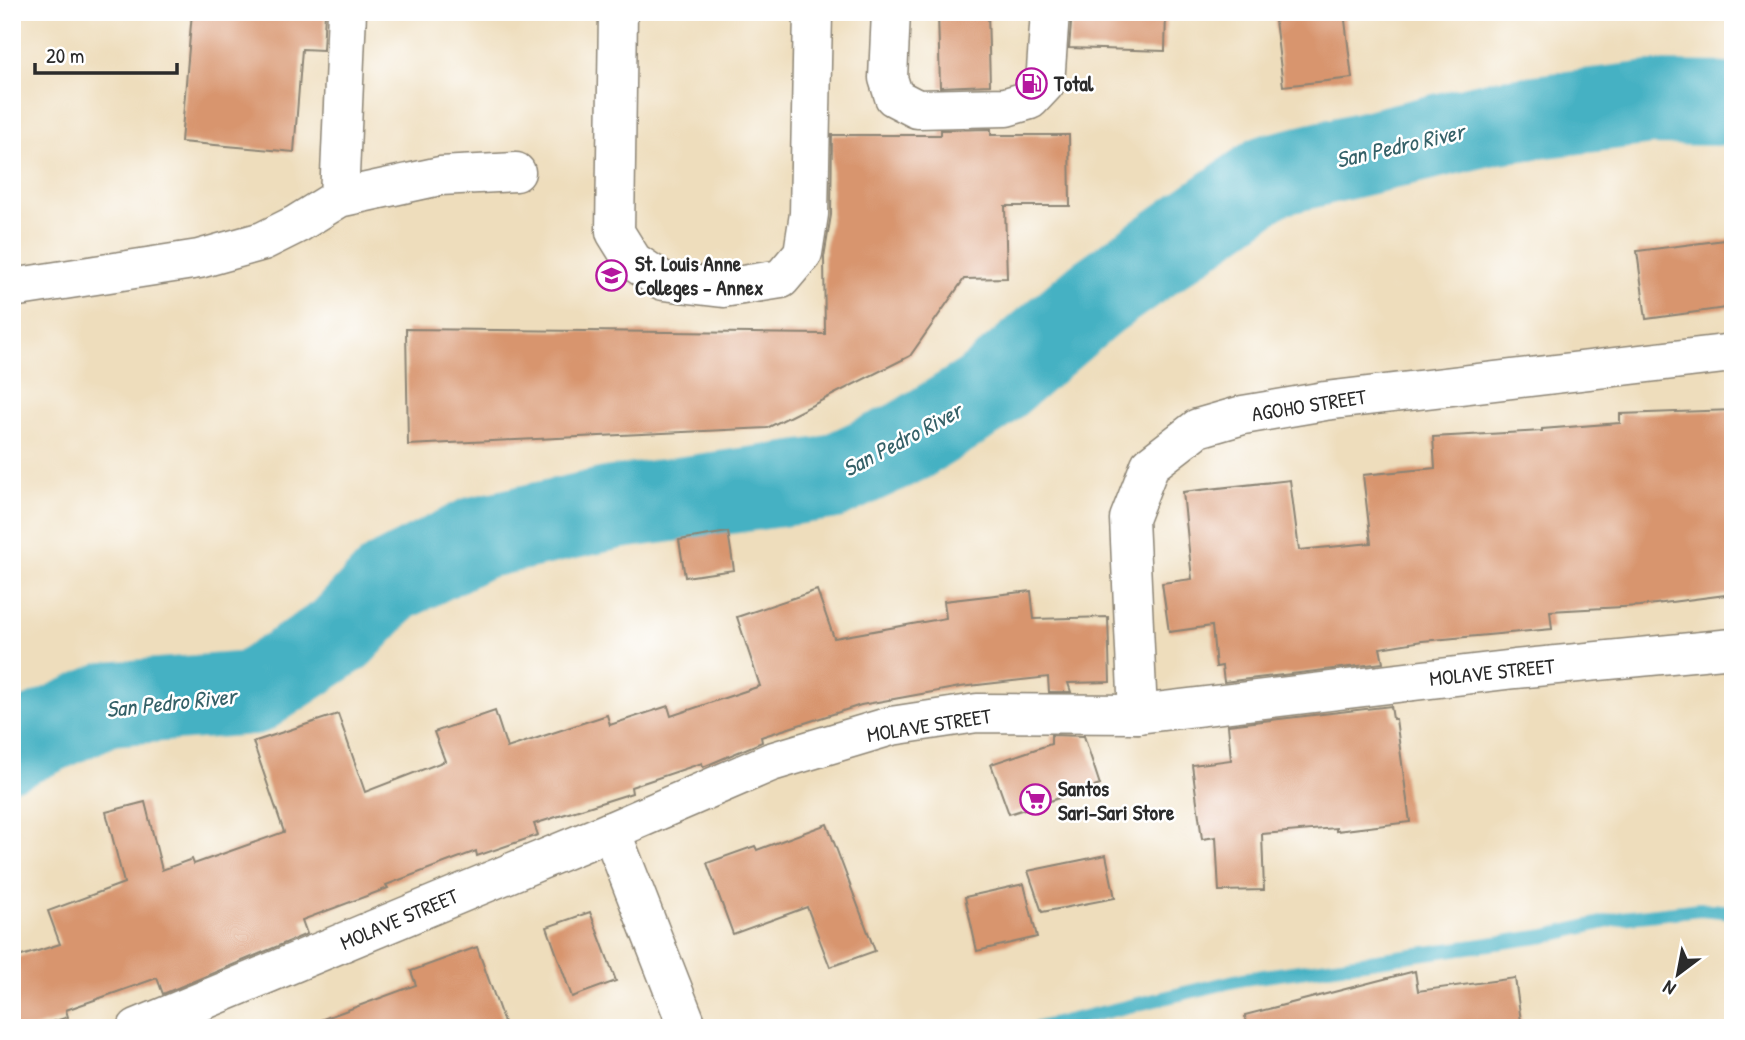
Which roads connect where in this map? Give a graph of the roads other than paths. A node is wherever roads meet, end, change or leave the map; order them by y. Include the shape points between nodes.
1 (346, 12) edge
2 (618, 12) edge
3 (813, 12) edge
4 (891, 12) edge
5 (1050, 12) edge
6 (516, 172) dead end
7 (339, 198) junction
8 (12, 288) edge
9 (1733, 353) edge
10 (1733, 648) edge
11 (1138, 713) junction
12 (611, 831) junction
13 (137, 1028) edge
14 (688, 1028) edge

1 - 7 street
2 - 3 street via 615,232 633,261 663,281 723,288 781,279 803,253 809,214
4 - 5 street via 888,78 894,97 917,109 1006,107 1030,100 1045,84
6 - 7 street via 440,176
7 - 8 street via 262,241 199,258
9 - 11 street, AGOHO STREET via 1325,401 1198,428 1150,465 1129,519
10 - 11 street, MOLAVE STREET
11 - 12 street, MOLAVE STREET via 977,713 891,726 771,762
12 - 13 street, MOLAVE STREET
12 - 14 street

